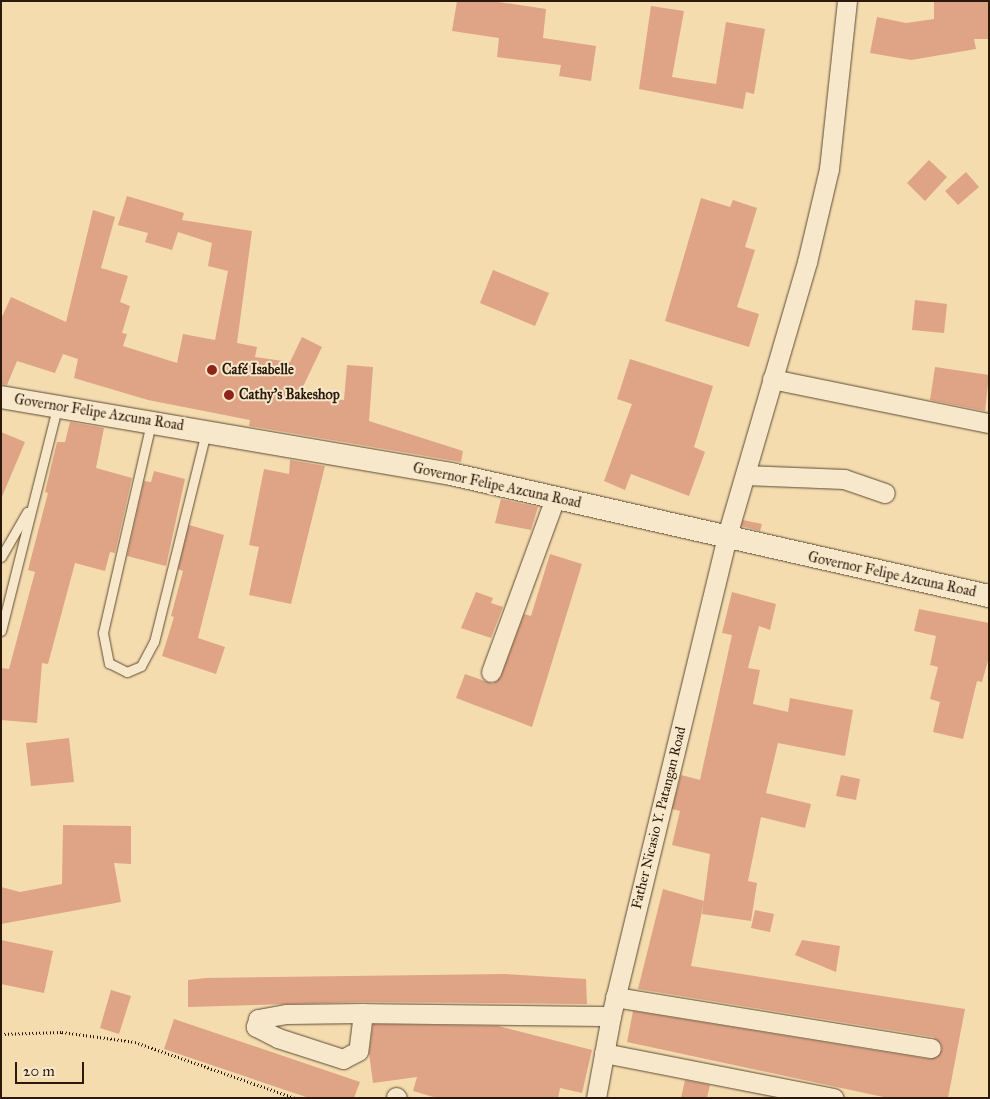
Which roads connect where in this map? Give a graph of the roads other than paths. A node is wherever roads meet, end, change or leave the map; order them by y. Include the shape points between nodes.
1 (847, 1) edge
2 (772, 379) junction
3 (1, 397) edge
4 (57, 408) junction
5 (151, 422) junction
6 (989, 423) edge
7 (206, 431) junction
8 (744, 475) junction
9 (885, 493) dead end
10 (555, 498) junction
11 (32, 504) junction
12 (726, 539) junction
13 (1, 557) edge
14 (989, 596) edge
15 (1, 631) edge
16 (492, 672) dead end
17 (615, 997) junction
18 (362, 1013) junction
19 (611, 1016) junction
20 (930, 1048) dead end
21 (604, 1053) junction
22 (596, 1098) edge
23 (834, 1098) edge

1 - 2 street, Father Nicasio Y. Patangan Road via 829,169 807,262
2 - 6 street
2 - 8 street, Father Nicasio Y. Patangan Road
3 - 4 street, Governor Felipe Azcuna Road
4 - 5 street, Governor Felipe Azcuna Road
4 - 11 lane
5 - 7 street, Governor Felipe Azcuna Road
5 - 7 lane via 103,633 108,663 127,672 141,666 154,642
7 - 10 street, Governor Felipe Azcuna Road via 451,474
8 - 9 street via 844,479
8 - 12 street, Father Nicasio Y. Patangan Road
10 - 12 street, Governor Felipe Azcuna Road
10 - 16 street
11 - 13 lane
11 - 15 lane
12 - 14 street, Governor Felipe Azcuna Road
12 - 17 street, Father Nicasio Y. Patangan Road
17 - 19 street, Father Nicasio Y. Patangan Road
17 - 20 street
18 - 18 street via 358,1051 343,1059 278,1038 256,1027 258,1019 265,1016
18 - 19 street
19 - 21 street, Father Nicasio Y. Patangan Road
21 - 22 street, Father Nicasio Y. Patangan Road
21 - 23 street

